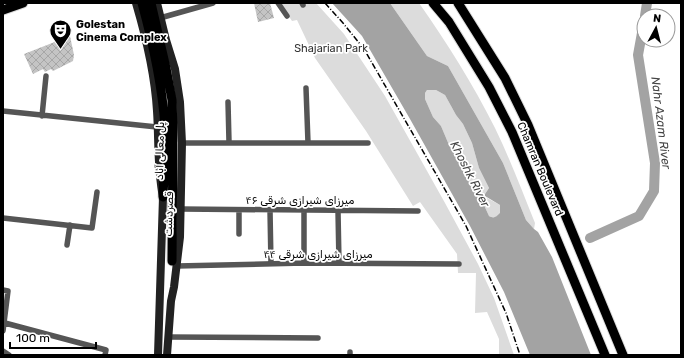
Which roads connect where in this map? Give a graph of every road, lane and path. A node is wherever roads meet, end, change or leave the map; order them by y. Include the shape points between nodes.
1 (23, 3) edge
2 (213, 3) edge
3 (278, 3) edge
4 (433, 3) edge
5 (439, 3) edge
6 (458, 3) edge
7 (138, 4) edge
8 (157, 7) edge
9 (4, 9) edge
10 (287, 16) dead end
11 (446, 18) junction
12 (46, 76) dead end
13 (306, 88) dead end
14 (228, 102) dead end
15 (3, 111) edge
16 (42, 116) junction
17 (157, 127) junction
18 (229, 142) junction
19 (182, 143) junction
20 (308, 143) junction
21 (368, 143) dead end
22 (97, 192) dead end
23 (163, 197) junction
24 (181, 209) junction
25 (239, 210) junction
26 (270, 210) junction
27 (304, 210) junction
28 (338, 210) junction
29 (418, 211) dead end
30 (3, 218) edge
31 (70, 225) junction
32 (239, 234) dead end
33 (67, 245) dead end
34 (304, 263) junction
35 (339, 263) junction
36 (174, 264) junction
37 (270, 264) junction
38 (459, 264) dead end
39 (5, 290) edge
40 (5, 323) junction
41 (3, 331) edge
42 (168, 337) junction
43 (318, 338) dead end
44 (3, 351) edge
45 (9, 355) edge
46 (106, 355) edge
47 (158, 355) edge
48 (167, 355) edge
49 (605, 355) edge
50 (623, 355) edge

1 - 9 main road
2 - 8 street
3 - 10 street
4 - 11 main road, Chamran Boulevard
5 - 11 main road
6 - 50 main road, Chamran Boulevard via 505,78 528,125
7 - 17 main road, قصردشت via 154,83
7 - 23 main road, پل معالی آباد via 153,45 161,89 165,127
8 - 19 main road, قصردشت via 175,69
8 - 36 main road, پل معالی آباد via 172,100
11 - 49 main road, Chamran Boulevard via 489,87 512,132
12 - 16 street
13 - 20 street
14 - 18 street
15 - 16 street
16 - 17 street
17 - 23 main road, قصردشت via 159,179
18 - 19 street
18 - 20 street
19 - 24 main road, قصردشت
20 - 21 street
22 - 31 street via 92,228
23 - 47 main road, قصردشت
24 - 25 street, ۴۶ میرزای شیرازی شرقی
24 - 36 main road, قصردشت
25 - 26 street, ۴۶ میرزای شیرازی شرقی
25 - 32 street
26 - 27 street, ۴۶ میرزای شیرازی شرقی
26 - 37 street
27 - 28 street, ۴۶ میرزای شیرازی شرقی
27 - 34 street
28 - 29 street, ۴۶ میرزای شیرازی شرقی
28 - 35 street
30 - 31 street
31 - 33 street
34 - 35 street, ۴۴ میرزای شیرازی شرقی
34 - 37 street, ۴۴ میرزای شیرازی شرقی
35 - 38 street, ۴۴ میرزای شیرازی شرقی
36 - 37 street, ۴۴ میرزای شیرازی شرقی
36 - 42 main road, پل معالی آباد
39 - 40 street
40 - 41 street
40 - 46 street via 106,350
42 - 43 street
42 - 48 main road
44 - 45 street

